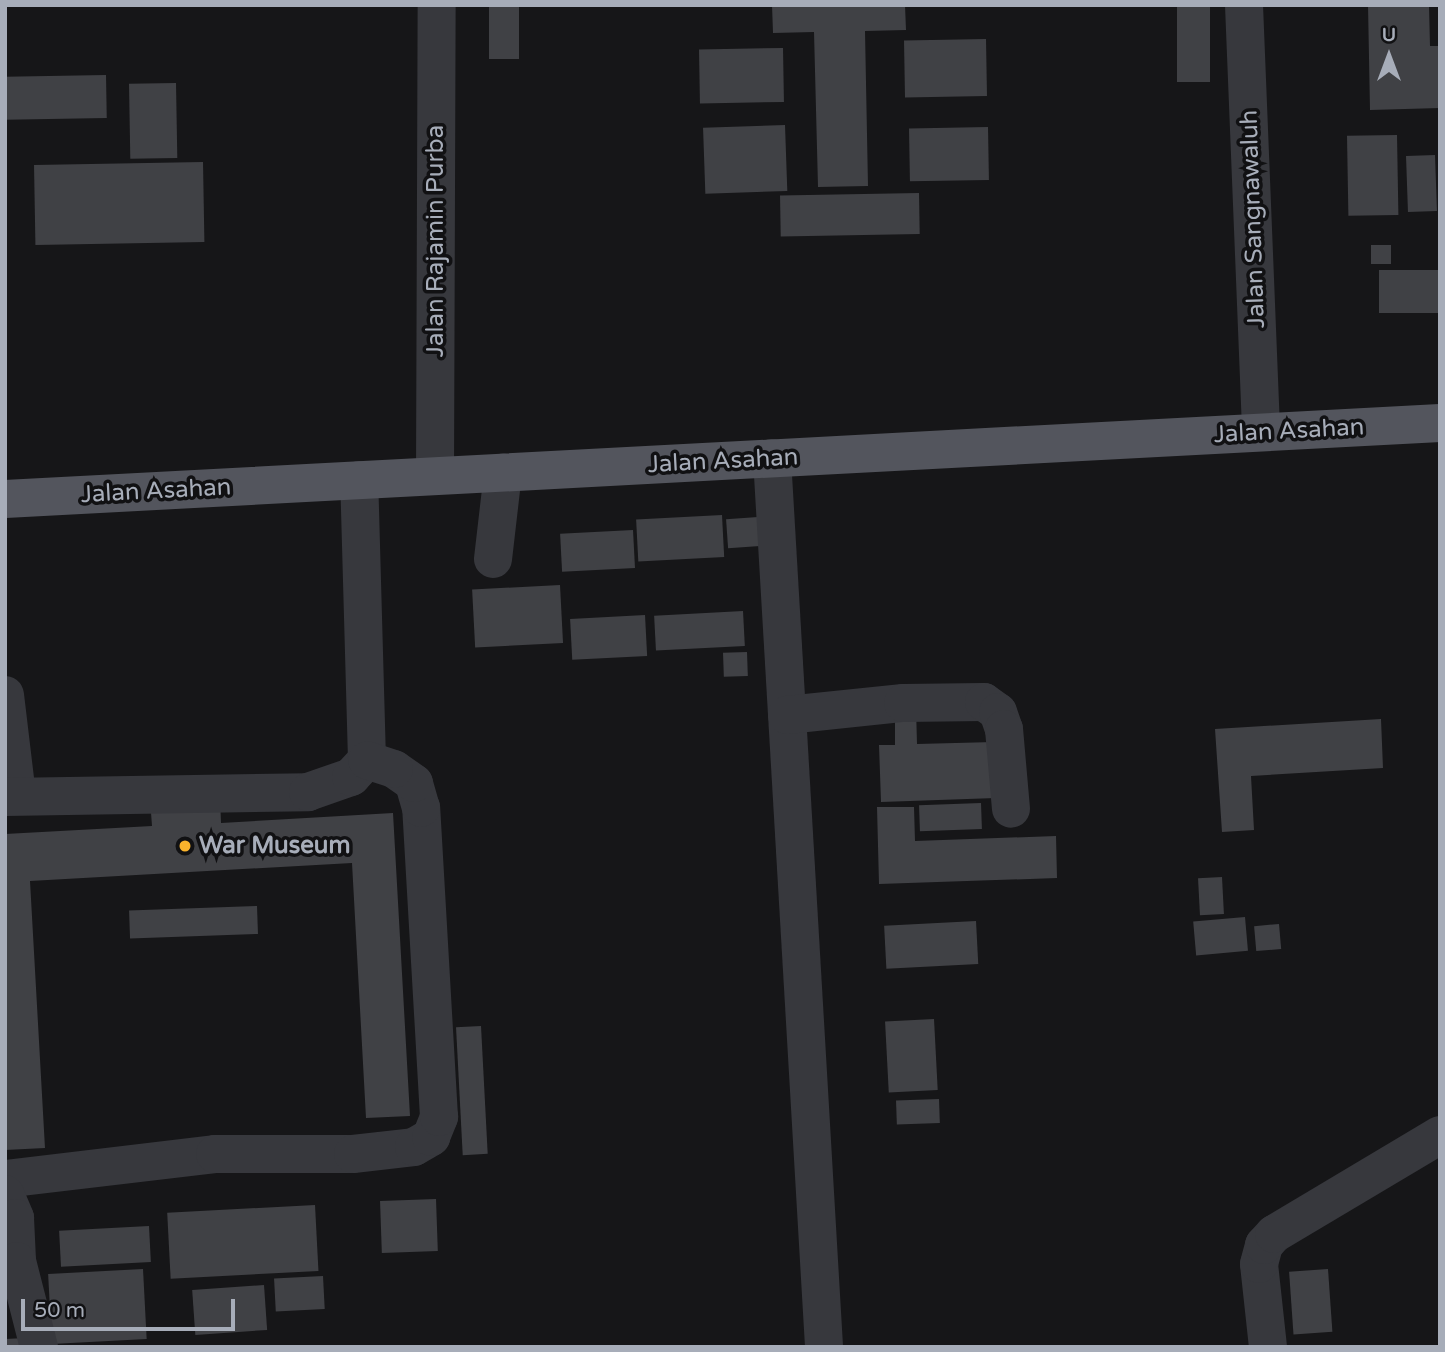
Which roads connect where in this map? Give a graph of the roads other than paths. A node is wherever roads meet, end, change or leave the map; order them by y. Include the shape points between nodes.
1 (437, 5) edge
2 (1244, 5) edge
3 (1440, 423) edge
4 (1261, 432) junction
5 (772, 458) junction
6 (503, 473) junction
7 (435, 476) junction
8 (359, 480) junction
9 (5, 499) edge
10 (494, 559) dead end
11 (5, 695) edge
12 (787, 715) junction
13 (367, 760) junction
14 (11, 796) edge
15 (1011, 809) dead end
16 (1440, 1135) edge
17 (5, 1179) edge
18 (5, 1194) edge
19 (39, 1347) edge
20 (824, 1347) edge
21 (1268, 1347) edge

1 - 7 street, Jalan Rajamin Purba
2 - 4 street, Jalan Sangnawaluh
3 - 4 main road, Jalan Asahan
4 - 5 main road, Jalan Asahan
5 - 6 main road, Jalan Asahan
5 - 12 street
6 - 7 main road, Jalan Asahan
6 - 10 street
7 - 8 main road, Jalan Asahan
8 - 9 main road, Jalan Asahan
8 - 13 street
11 - 14 street
12 - 15 street via 903,703 984,702 998,712 1004,729
12 - 20 street
13 - 14 street via 351,777 308,792
13 - 17 street via 394,769 414,783 421,808 439,1117 431,1137 414,1147 353,1154 215,1154
16 - 21 street via 1274,1234 1264,1245 1259,1264
18 - 19 street via 15,1218 17,1261

